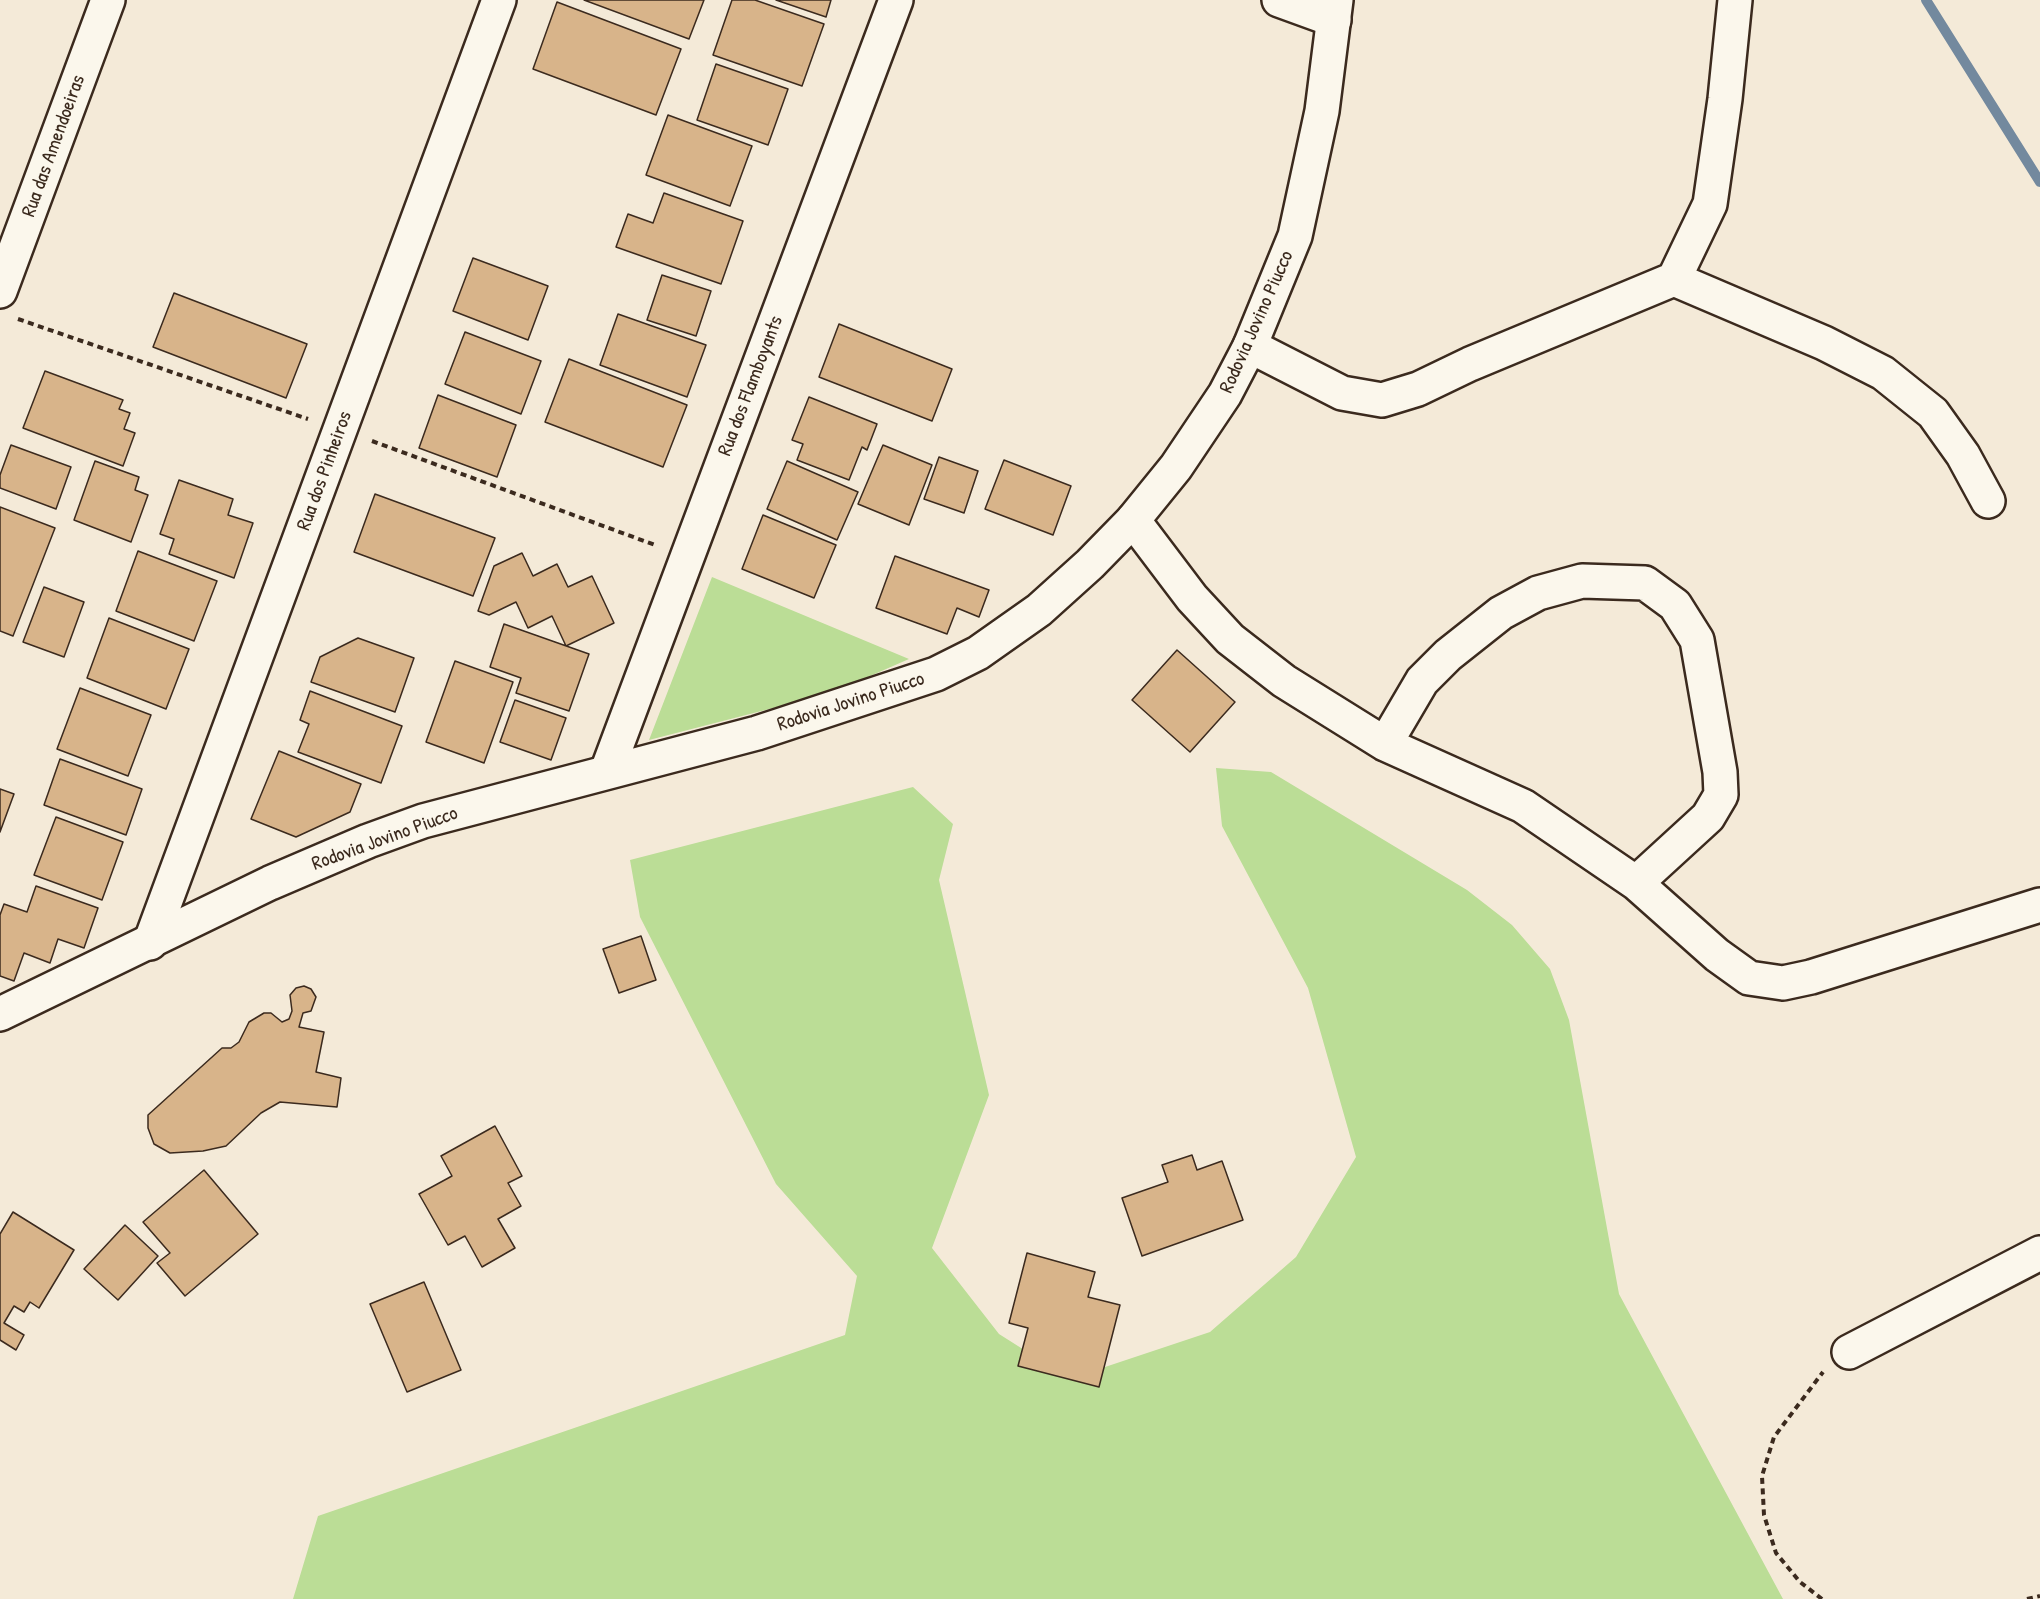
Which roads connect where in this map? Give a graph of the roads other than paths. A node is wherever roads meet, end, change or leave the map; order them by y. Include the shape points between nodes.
1 (108, 0) edge
2 (499, 0) edge
3 (896, 0) edge
4 (1279, 0) edge
5 (1735, 0) edge
6 (1335, 10) edge
7 (1674, 279) junction
8 (0, 291) edge
9 (1250, 346) junction
10 (1988, 501) dead end
11 (1133, 520) junction
12 (1385, 744) junction
13 (607, 771) junction
14 (1636, 883) junction
15 (2040, 905) edge
16 (150, 943) junction
17 (0, 1014) edge
18 (2040, 1253) edge
19 (1849, 1352) road end

1 - 8 street, Rua das Amendoeiras
2 - 16 street, Rua dos Pinheiros
3 - 13 street, Rua dos Flamboyants
4 - 6 street
5 - 7 street via 1710,204
6 - 9 street, Rodovia Jovino Piucco via 1322,111 1295,236
7 - 9 street via 1418,389 1382,400 1342,393
7 - 10 street via 1824,343 1883,373 1933,413 1963,455
9 - 11 street, Rodovia Jovino Piucco via 1226,394 1176,467
11 - 12 street via 1192,598 1230,639 1284,681
11 - 13 street, Rodovia Jovino Piucco via 1039,610 978,653 936,674 757,733
12 - 14 street via 1523,806
12 - 14 street via 1422,681 1501,613 1538,593 1582,581 1645,583 1675,605 1697,640 1721,795 1708,817
13 - 16 street, Rodovia Jovino Piucco via 423,821 368,841 270,883
14 - 15 street via 1749,978 1783,983
16 - 17 street, Rodovia Jovino Piucco
18 - 19 street

